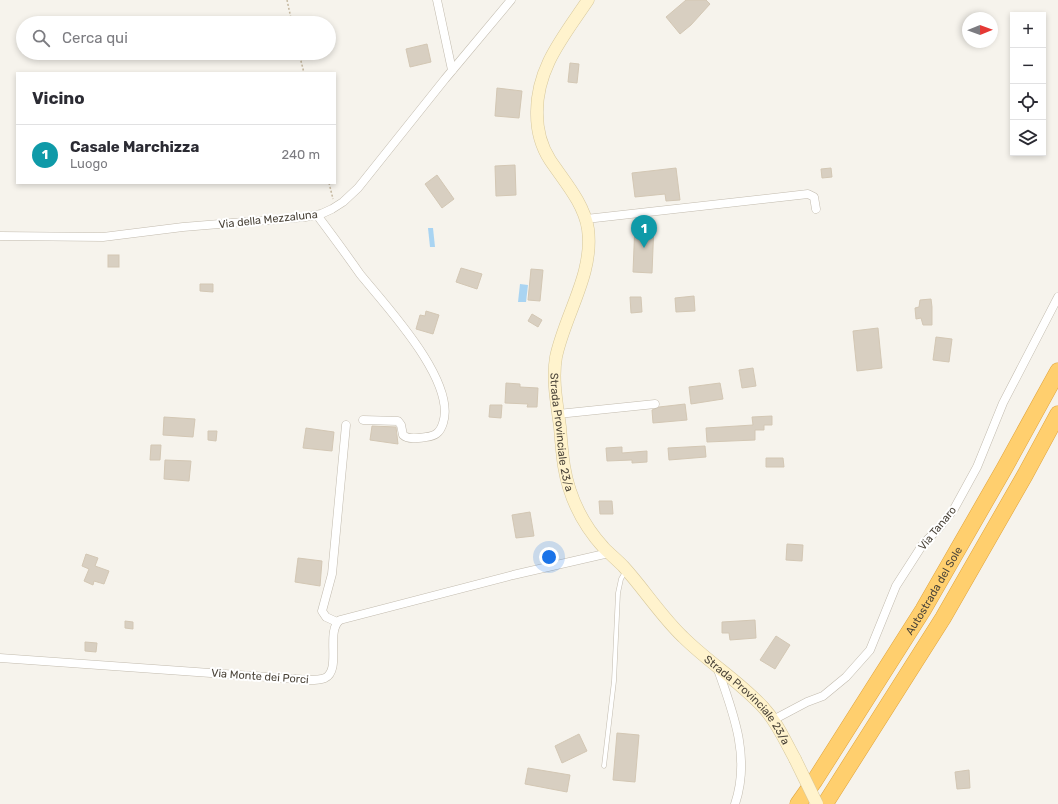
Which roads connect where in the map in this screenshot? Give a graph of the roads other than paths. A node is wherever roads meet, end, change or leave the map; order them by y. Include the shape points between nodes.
1 (437, 0) edge
2 (511, 0) edge
3 (588, 0) edge
4 (452, 70) junction
5 (816, 209) dead end
6 (317, 215) junction
7 (586, 219) junction
8 (0, 236) edge
9 (1058, 297) edge
10 (1058, 371) edge
11 (656, 404) dead end
12 (558, 414) junction
13 (1058, 414) edge
14 (363, 420) dead end
15 (346, 425) dead end
16 (609, 553) junction
17 (626, 569) junction
18 (337, 622) junction
19 (0, 658) edge
20 (718, 667) junction
21 (773, 720) junction
22 (604, 766) dead end
23 (735, 804) edge
24 (798, 804) edge
25 (817, 804) edge
26 (825, 804) edge

1 - 4 street
2 - 4 street, Via della Mezzaluna
3 - 7 street, Strada Provinciale 23/a via 547,64 540,83 537,111 539,132 545,151
4 - 6 street, Via della Mezzaluna via 367,177 335,208
5 - 7 street via 814,197 808,194
6 - 8 street, Via della Mezzaluna via 103,237
6 - 14 street via 419,348 434,375 444,403 442,426 439,432 430,437 407,438 403,435 398,421
7 - 12 street, Strada Provinciale 23/a via 589,242 586,263 556,358
9 - 21 street, Via Tanaro via 1003,403 977,466 954,509 923,544 896,586 870,650 846,677 823,696
10 - 24 highway, Autostrada del Sole via 923,610
11 - 12 street
12 - 16 street, Strada Provinciale 23/a via 564,466 571,496 577,510
13 - 26 highway, Autostrada del Sole via 944,618
15 - 18 street via 331,584 322,608 325,615
16 - 17 street, Strada Provinciale 23/a
16 - 18 street via 512,575
17 - 20 street, Strada Provinciale 23/a via 681,636
17 - 22 lane via 618,593 613,688
18 - 19 street, Via Monte dei Porci via 334,630 331,671 328,676 320,679
20 - 21 street, Strada Provinciale 23/a
20 - 23 street via 734,714 741,747 741,777
21 - 25 street, Strada Provinciale 23/a, bridge

